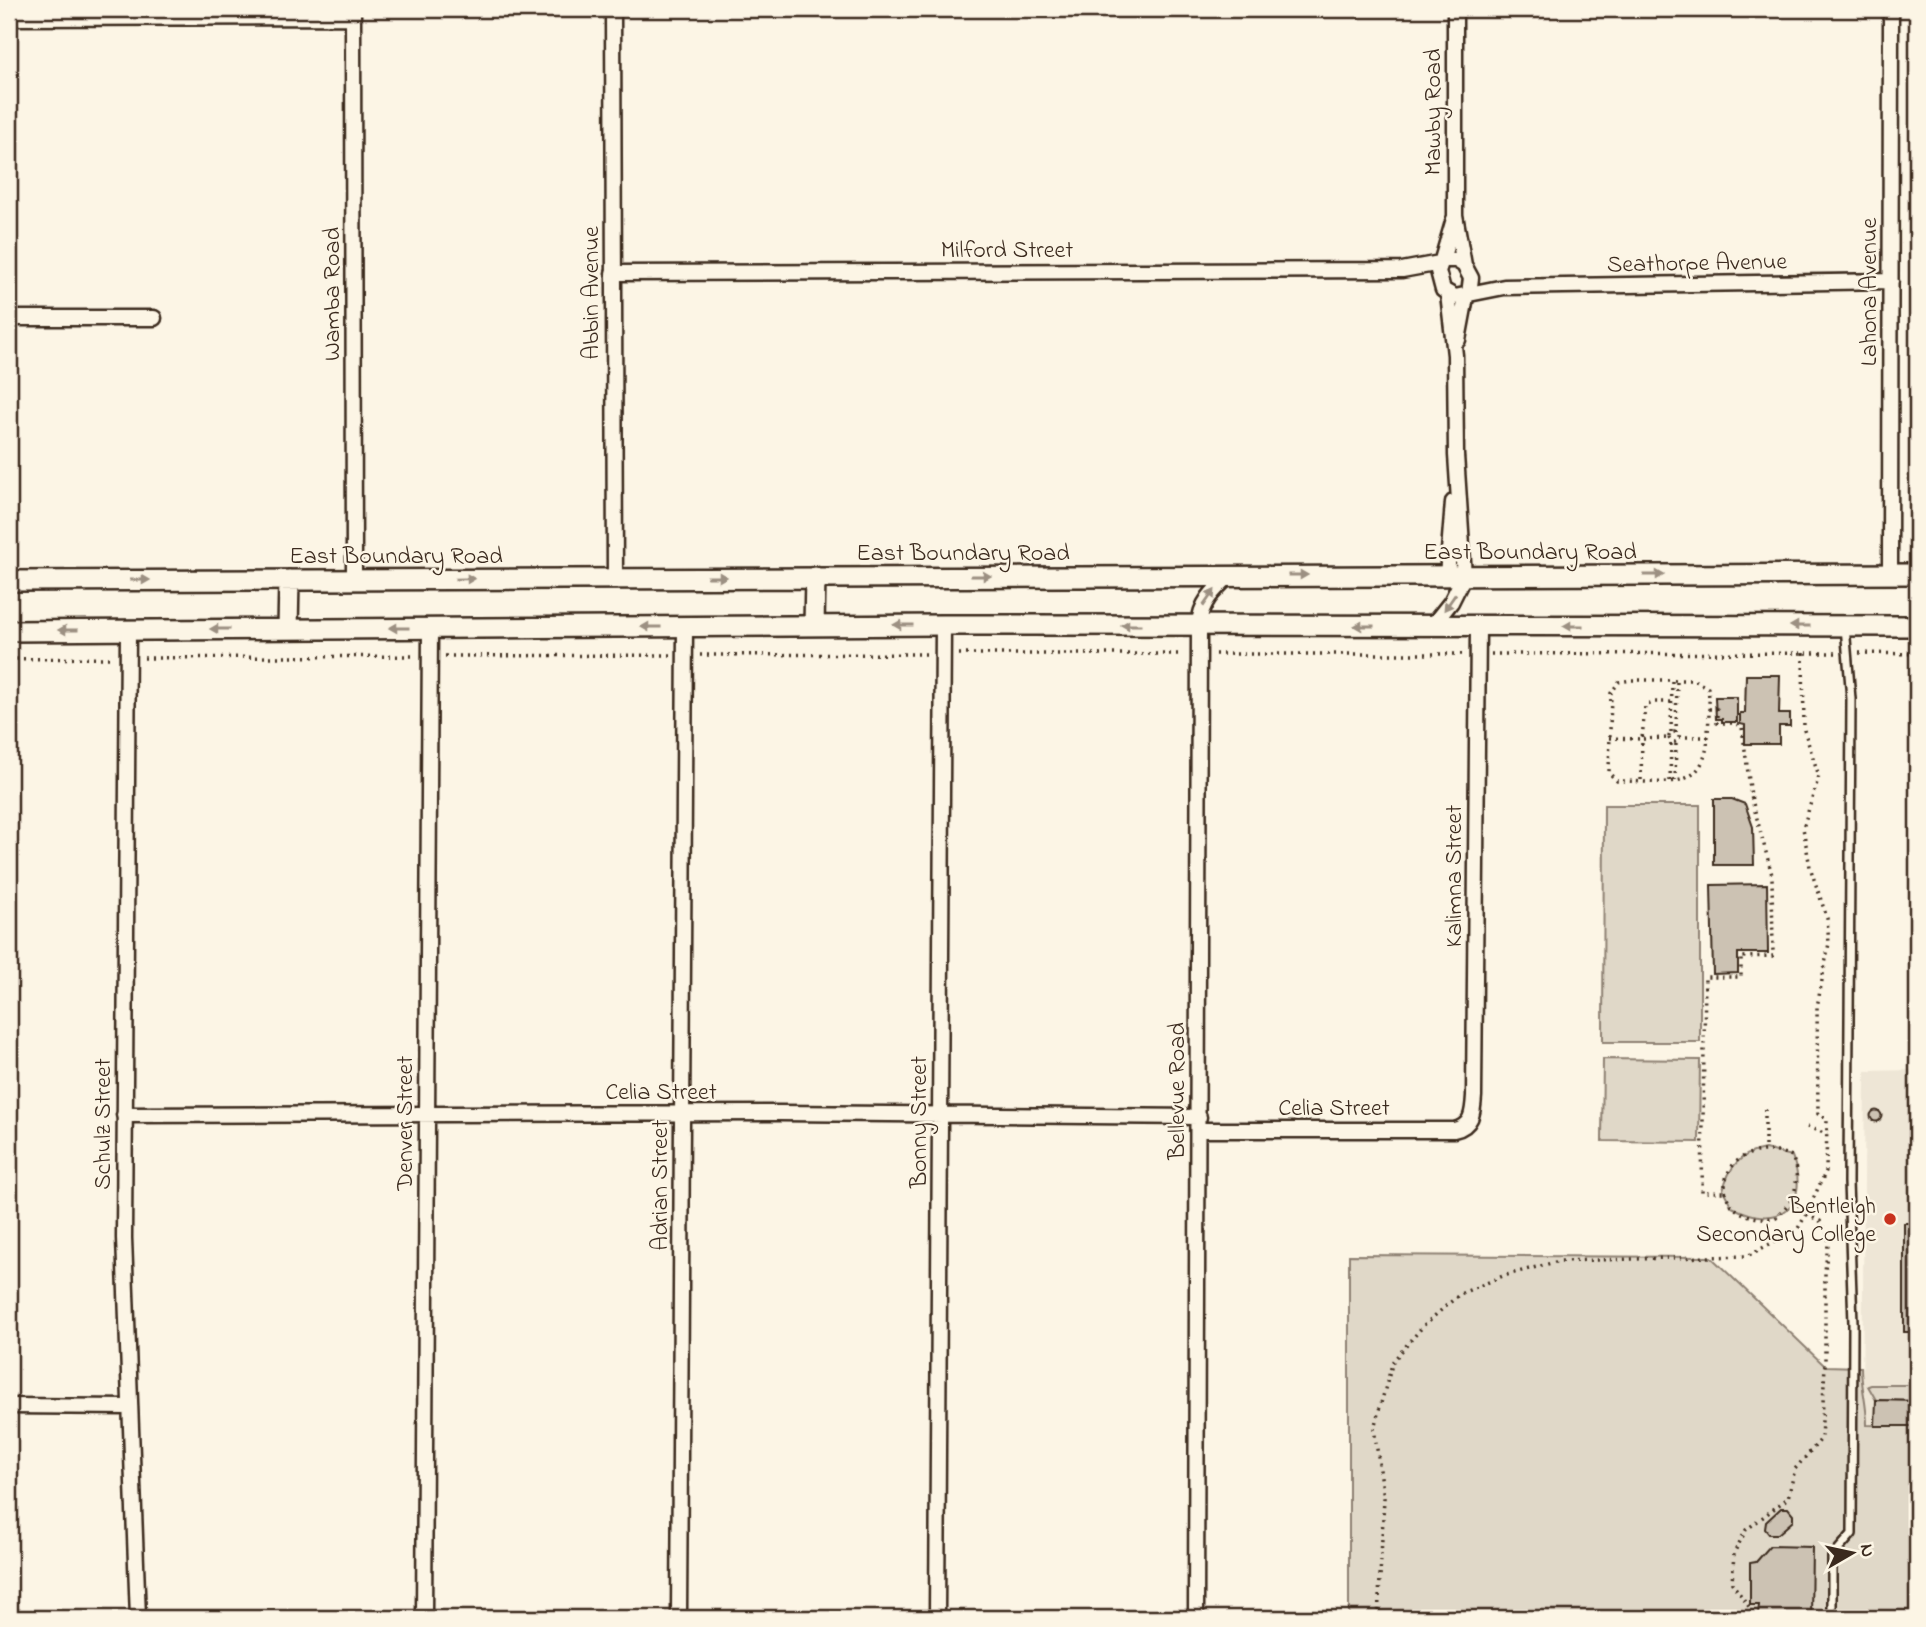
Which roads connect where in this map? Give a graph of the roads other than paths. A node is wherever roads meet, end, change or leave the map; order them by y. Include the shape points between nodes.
1 (613, 9) edge
2 (1455, 9) edge
3 (1891, 9) edge
4 (353, 13) edge
5 (9, 18) edge
6 (1455, 215) junction
7 (1441, 262) junction
8 (1402, 270) junction
9 (1467, 270) junction
10 (613, 273) junction
11 (1439, 281) junction
12 (1891, 281) junction
13 (1504, 287) junction
14 (1448, 294) junction
15 (1467, 295) junction
16 (9, 318) edge
17 (154, 318) dead end
18 (1455, 355) junction
19 (1230, 575) junction
20 (1455, 576) junction
21 (1906, 576) edge
22 (815, 577) junction
23 (615, 578) junction
24 (289, 580) junction
25 (354, 580) junction
26 (9, 581) edge
27 (943, 625) junction
28 (1199, 625) junction
29 (685, 626) junction
30 (814, 626) junction
31 (1432, 626) junction
32 (1845, 626) junction
33 (1917, 626) edge
34 (1478, 627) junction
35 (430, 628) junction
36 (128, 629) junction
37 (288, 629) junction
38 (9, 631) edge
39 (682, 1113) junction
40 (940, 1114) junction
41 (124, 1115) junction
42 (427, 1115) junction
43 (1198, 1123) junction
44 (1468, 1124) joint
45 (9, 1406) edge
46 (129, 1407) junction
47 (138, 1618) edge
48 (424, 1618) edge
49 (679, 1618) edge
50 (937, 1618) edge
51 (1196, 1618) edge
52 (1832, 1618) edge

1 - 10 street, Abbin Avenue
2 - 6 street, Mawby Road
3 - 12 street, Lahona Avenue
4 - 5 street
4 - 25 street, Wamba Road
6 - 7 street, Mawby Road
6 - 9 street, Mawby Road
7 - 8 street, Milford Street
7 - 9 street, Seathorpe Avenue via 1449,259
7 - 11 street, Mawby Road
8 - 10 street, Milford Street
8 - 11 street, Milford Street
9 - 13 street, Seathorpe Avenue
9 - 15 street, Mawby Road
10 - 23 street, Abbin Avenue
11 - 14 street
12 - 13 street, Seathorpe Avenue
12 - 21 street, Lahona Avenue
13 - 15 street, Seathorpe Avenue
14 - 15 street, Seathorpe Avenue
14 - 18 street
15 - 18 street
16 - 17 street
18 - 20 street
19 -> 20 main road, East Boundary Road
22 -> 19 main road, East Boundary Road
28 -> 19 street, Bellevue Road via 1200,611
20 -> 21 main road, East Boundary Road
20 -> 31 street via 1451,602
23 -> 22 main road, East Boundary Road
22 - 30 main road
25 -> 23 main road, East Boundary Road
24 - 25 main road, East Boundary Road
26 -> 24 main road, East Boundary Road
24 - 37 main road
28 -> 27 main road
27 -> 30 main road
27 - 40 street, Bonny Street
31 -> 28 main road
28 - 43 street, Bellevue Road
29 - 30 main road
29 -> 35 main road
29 - 39 street, Adrian Street
31 - 34 main road
32 - 33 main road
32 -> 34 main road
32 - 52 lane via 1852,1534 1832,1557
34 - 44 street, Kalimna Street via 1474,1096
35 -> 37 main road
35 - 42 street, Denver Street
37 -> 36 main road
36 -> 38 main road
36 - 41 street, Schulz Street
39 - 40 street, Celia Street
39 - 42 street, Celia Street
39 - 49 street, Adrian Street
40 - 43 street, Celia Street
40 - 50 street, Bonny Street
41 - 42 street, Celia Street
41 - 46 street, Schulz Street
42 - 48 street, Denver Street
43 - 44 street, Celia Street via 1448,1130
43 - 51 street, Bellevue Road
45 - 46 street
46 - 47 street, Schulz Street

